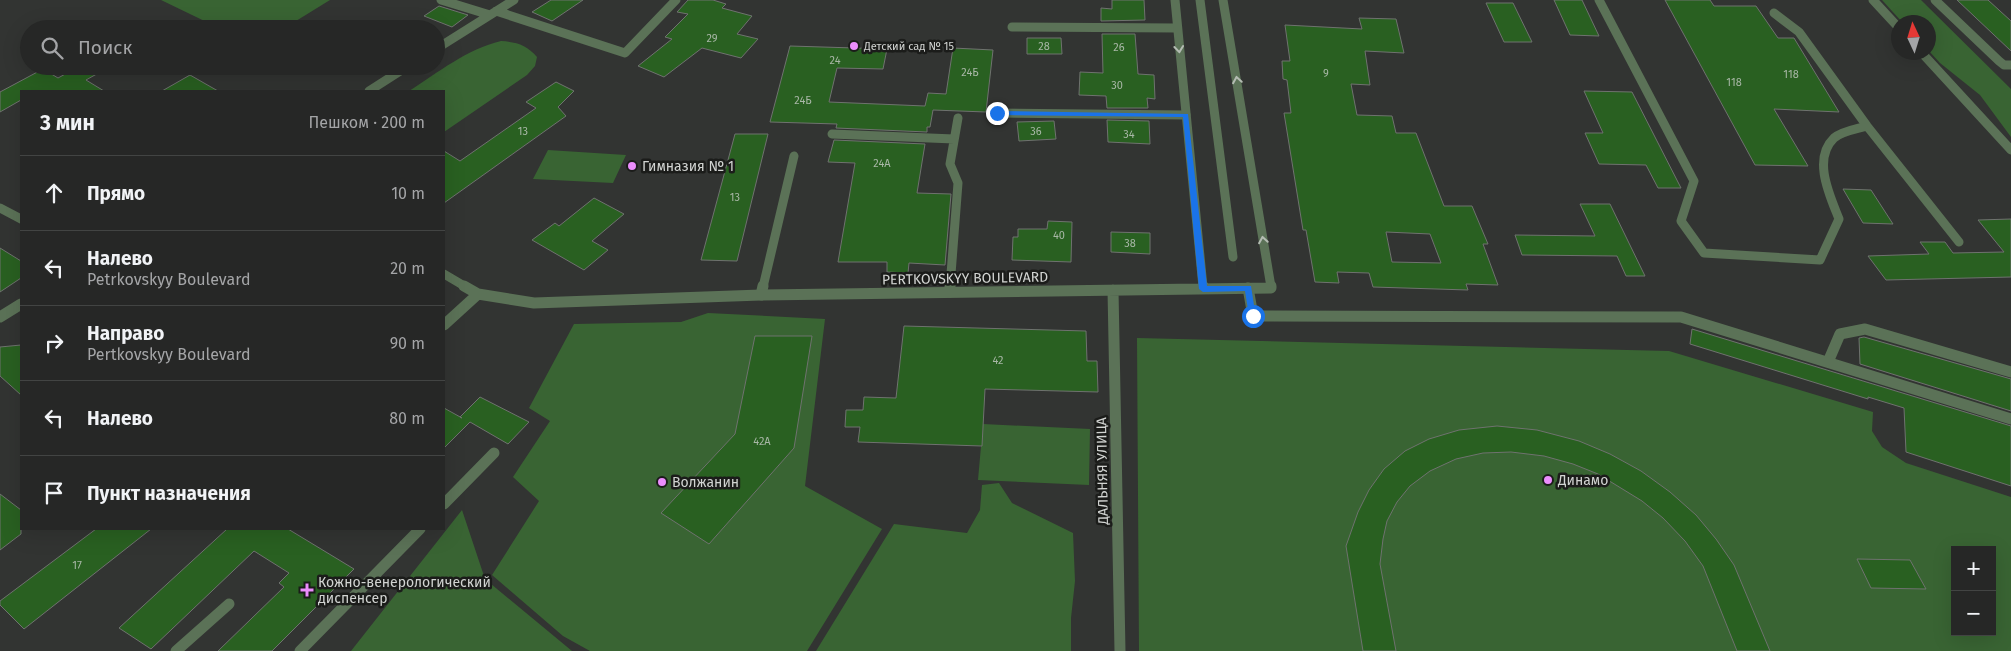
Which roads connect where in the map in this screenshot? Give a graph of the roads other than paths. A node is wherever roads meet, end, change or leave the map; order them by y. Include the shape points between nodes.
1 (441, 0) edge
2 (514, 0) edge
3 (676, 0) edge
4 (1175, 0) edge
5 (1200, 0) edge
6 (1223, 0) edge
7 (1599, 0) edge
8 (1874, 0) edge
9 (1935, 0) edge
10 (493, 13) junction
11 (1774, 13) dead end
12 (1891, 19) edge
13 (1012, 27) dead end
14 (1177, 28) junction
15 (445, 43) edge
16 (1929, 60) edge
17 (2011, 65) edge
18 (394, 75) edge
19 (371, 90) edge
20 (997, 113) dead end
21 (1186, 115) junction
22 (958, 118) dead end
23 (1867, 126) junction
24 (832, 134) dead end
25 (954, 139) junction
26 (2011, 150) edge
27 (794, 156) dead end
28 (0, 208) edge
29 (20, 218) edge
30 (1959, 242) dead end
31 (1234, 257) dead end
32 (445, 275) edge
33 (1248, 288) junction
34 (1203, 289) junction
35 (1113, 290) junction
36 (950, 292) junction
37 (478, 294) junction
38 (761, 295) junction
39 (20, 305) edge
40 (0, 317) edge
41 (445, 325) edge
42 (1828, 362) junction
43 (2011, 372) edge
44 (2011, 419) edge
45 (494, 453) dead end
46 (445, 503) edge
47 (419, 530) edge
48 (229, 604) dead end
49 (176, 651) edge
50 (300, 651) edge
51 (1120, 651) edge

1 - 10 street
2 - 10 street
3 - 10 street via 625,53
4 - 14 street
5 - 31 street
33 -> 6 street, PERTKOVSKYY BOULEVARD via 1272,288
7 - 23 street via 1694,181 1681,221 1704,253 1820,260 1839,219 1827,190 1823,156 1834,137
8 - 12 street
9 - 17 street via 1999,61
10 - 15 street
11 - 23 street via 1799,32
13 - 14 street
14 -> 21 street
16 - 26 street
18 - 19 street
20 - 21 street
21 - 34 street
22 - 25 street
23 - 30 street
24 - 25 street
25 - 36 street via 950,164 958,183 958,201
27 - 38 street
28 - 29 street
32 - 37 street, PERTKOVSKYY BOULEVARD
33 - 34 street, PERTKOVSKYY BOULEVARD
33 - 42 street via 1253,316 1681,317
34 - 35 street, PERTKOVSKYY BOULEVARD
35 - 36 street, PERTKOVSKYY BOULEVARD
35 - 51 street, ДАЛЬНЯЯ УЛИЦА
36 - 38 street, PERTKOVSKYY BOULEVARD
37 - 38 street, PERTKOVSKYY BOULEVARD via 534,303
37 - 41 street
39 - 40 street
42 - 43 street via 1840,334 1865,329
42 - 44 street
45 - 46 street
47 - 50 street
48 - 49 street

